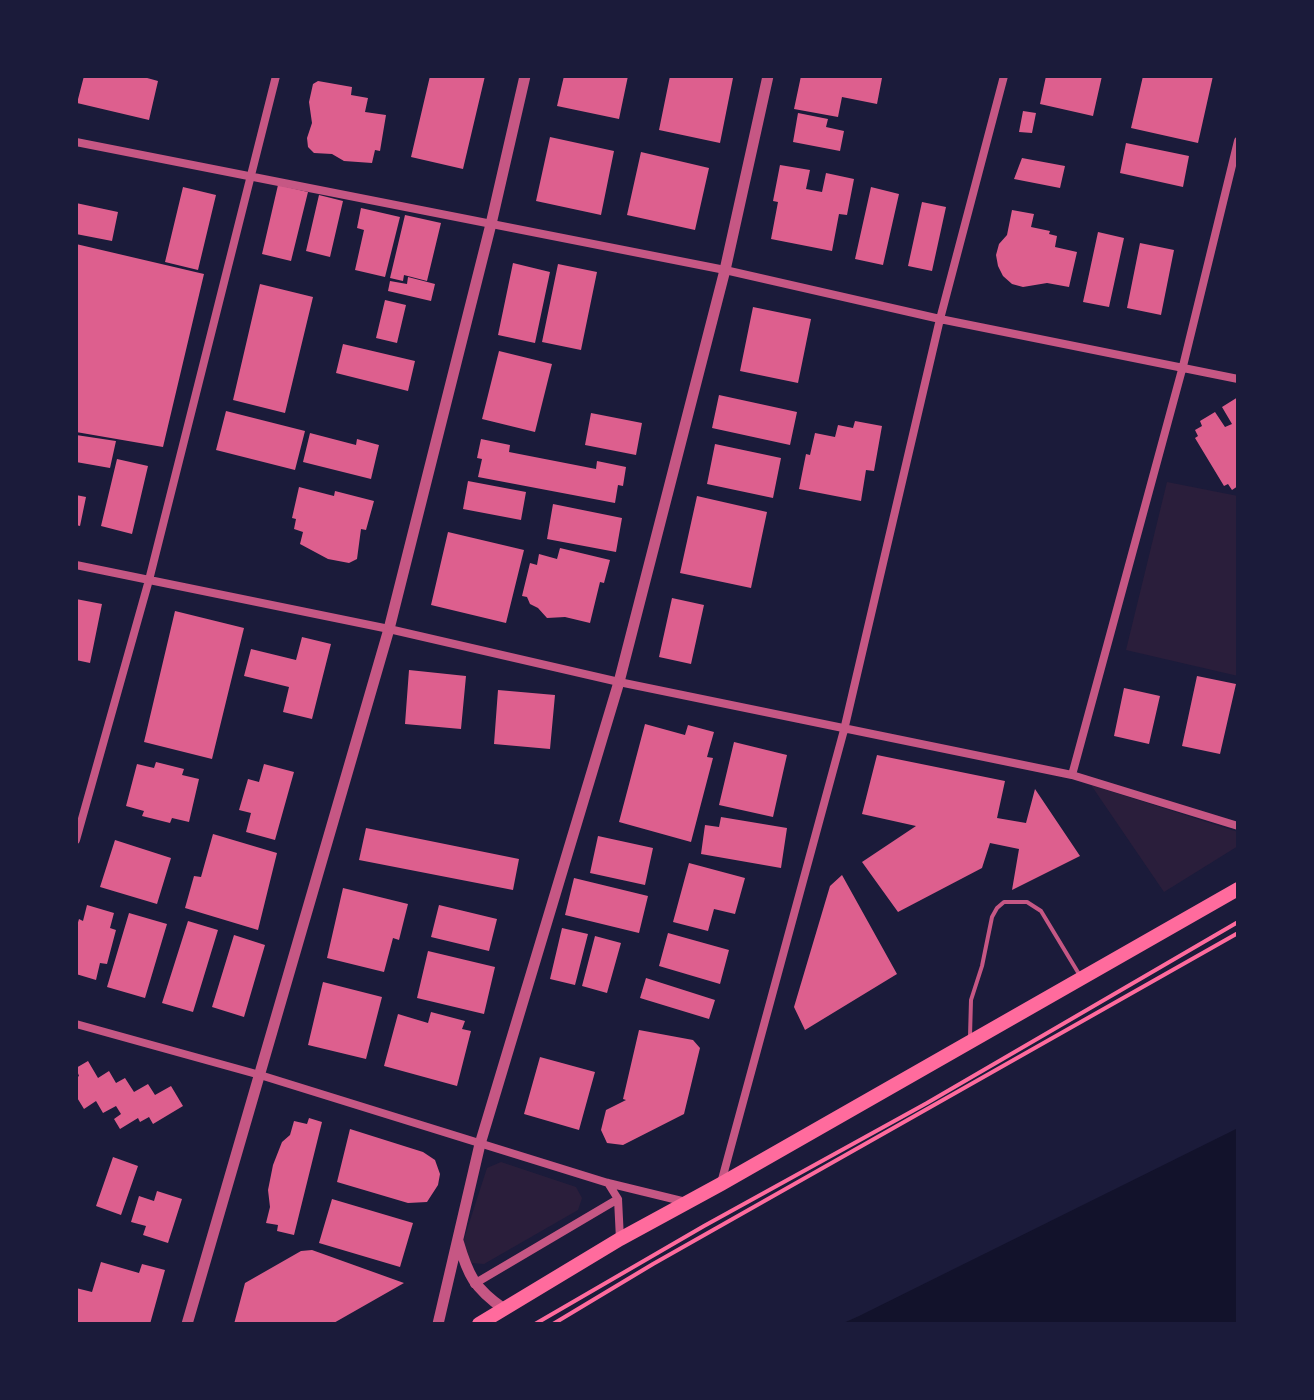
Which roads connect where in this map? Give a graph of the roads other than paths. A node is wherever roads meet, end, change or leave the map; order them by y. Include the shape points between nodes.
1 (276, 76) edge
2 (525, 76) edge
3 (768, 76) edge
4 (1004, 76) edge
5 (1238, 141) edge
6 (76, 142) edge
7 (251, 175) junction
8 (491, 224) junction
9 (725, 270) junction
10 (940, 319) junction
11 (1183, 366) junction
12 (1238, 379) edge
13 (76, 565) edge
14 (149, 580) junction
15 (389, 629) junction
16 (619, 682) junction
17 (844, 730) junction
18 (1072, 775) junction
19 (1238, 826) edge
20 (76, 840) edge
21 (1238, 889) edge
22 (1082, 979) junction
23 (76, 1024) edge
24 (970, 1043) junction
25 (260, 1075) junction
26 (480, 1144) junction
27 (608, 1183) junction
28 (721, 1184) junction
29 (618, 1199) junction
30 (688, 1202) junction
31 (620, 1239) junction
32 (458, 1241) junction
33 (474, 1284) junction
34 (504, 1309) junction
35 (187, 1324) edge
36 (438, 1324) edge
37 (479, 1324) edge

1 - 7 street
2 - 8 street
3 - 9 street
4 - 10 street
5 - 11 street
6 - 7 street
7 - 8 street
7 - 14 street
8 - 9 street
8 - 15 street
9 - 10 street
9 - 16 street
10 - 11 street
10 - 17 street
11 - 12 street
11 - 18 street
13 - 14 street
14 - 15 street
14 - 20 street
15 - 16 street
15 - 25 street
16 - 17 street
16 - 26 street
17 - 18 street
17 - 28 street
18 - 19 street
21 - 22 main road
22 - 24 main road
22 - 24 lane via 1041,911 1027,902 1004,902 992,917 971,1000
23 - 25 street
24 - 28 main road
25 - 26 street
25 - 35 street
26 - 27 street
26 - 32 street
27 - 29 street
27 - 30 street
28 - 30 main road
29 - 31 street
29 - 33 street
30 - 31 main road
31 - 34 main road
32 - 33 street
32 - 36 street
33 - 34 street
34 - 37 main road

